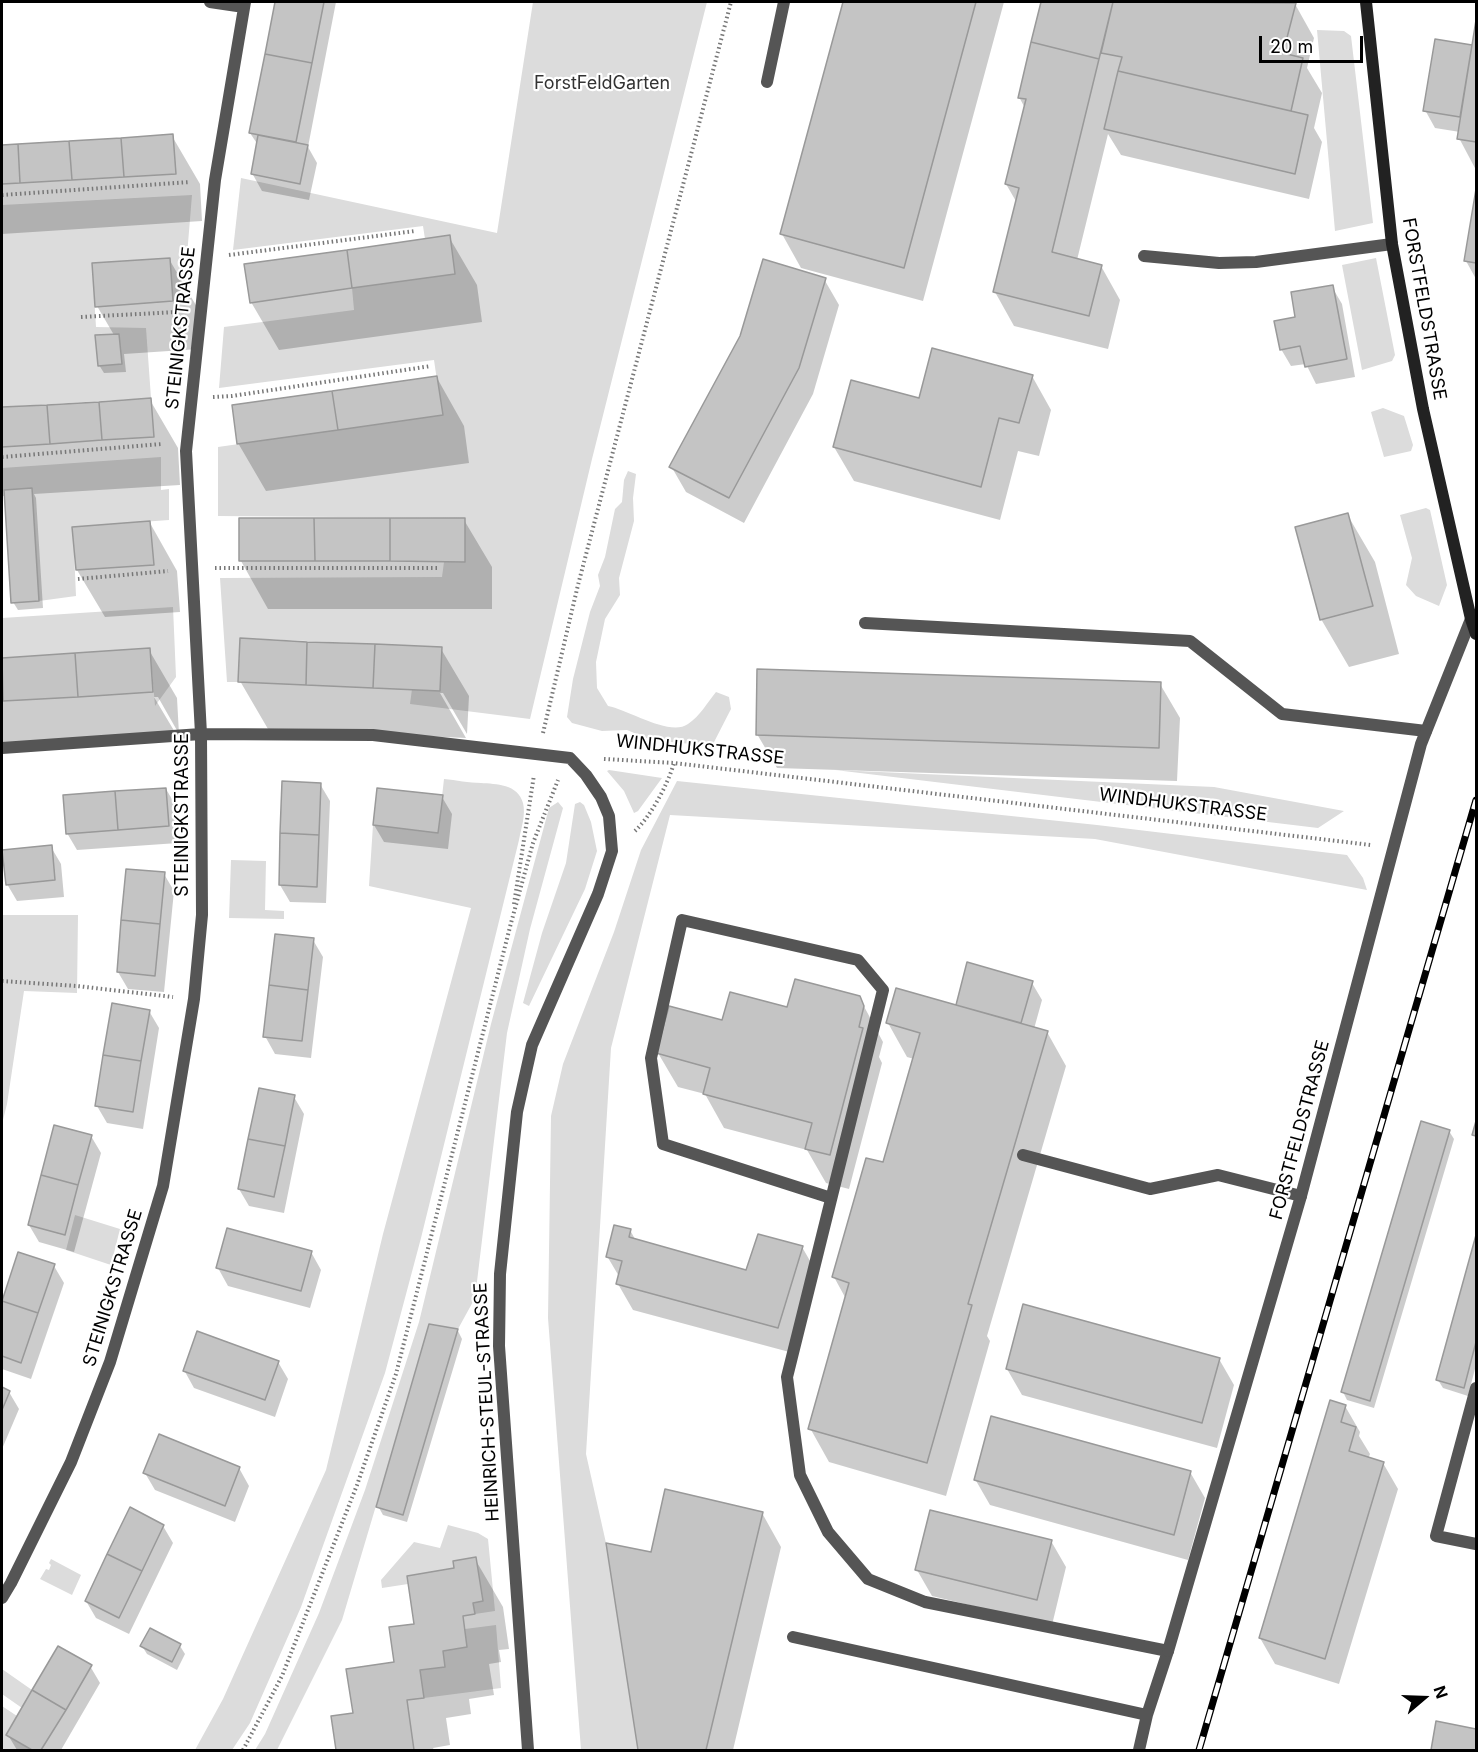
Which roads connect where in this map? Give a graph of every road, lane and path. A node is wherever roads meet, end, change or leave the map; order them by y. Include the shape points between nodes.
1 (210, 2) edge
2 (731, 2) edge
3 (784, 2) edge
4 (1366, 2) edge
5 (245, 4) edge
6 (767, 82) dead end
7 (215, 180) junction
8 (2, 195) edge
9 (415, 231) dead end
10 (1392, 244) junction
11 (207, 256) junction
12 (1144, 256) dead end
13 (201, 310) junction
14 (81, 317) dead end
15 (431, 366) dead end
16 (192, 397) junction
17 (187, 442) junction
18 (2, 457) edge
19 (192, 568) junction
20 (439, 568) dead end
21 (78, 579) dead end
22 (1471, 620) junction
23 (865, 622) dead end
24 (1476, 634) edge
25 (1426, 731) junction
26 (201, 734) junction
27 (2, 748) edge
28 (538, 754) junction
29 (570, 758) junction
30 (674, 763) junction
31 (1393, 848) junction
32 (612, 851) junction
33 (511, 923) junction
34 (2, 981) edge
35 (194, 999) junction
36 (1023, 1155) dead end
37 (1301, 1196) junction
38 (831, 1198) junction
39 (1476, 1388) edge
40 (1476, 1544) edge
41 (2, 1598) edge
42 (793, 1637) dead end
43 (1168, 1651) junction
44 (1148, 1715) junction
45 (243, 1750) edge
46 (528, 1750) edge
47 (1139, 1750) edge

1 - 5 street
2 - 28 path
3 - 6 street
4 - 10 street, FORSTFELDSTRASSE
5 - 7 street, STEINIGKSTRASSE
7 - 8 path
7 - 11 street, STEINIGKSTRASSE
9 - 11 path via 242,255
10 - 12 street via 1256,262
10 - 22 street, FORSTFELDSTRASSE via 1423,409
11 - 13 street, STEINIGKSTRASSE
13 - 14 path
13 - 16 street, STEINIGKSTRASSE
15 - 16 path via 232,396
16 - 17 street, STEINIGKSTRASSE
17 - 18 path
17 - 19 street, STEINIGKSTRASSE
19 - 20 path
19 - 21 path
19 - 26 street, STEINIGKSTRASSE
22 - 24 street, FORSTFELDSTRASSE
22 - 25 street, FORSTFELDSTRASSE
23 - 25 street via 1190,641 1282,714
25 - 31 street, FORSTFELDSTRASSE
26 - 27 street
26 - 28 street via 373,735
26 - 35 street, STEINIGKSTRASSE via 202,915
28 - 29 street
28 - 33 path
29 - 30 path, WINDHUKSTRASSE
29 - 32 street, HEINRICH-STEUL-STRASSE via 601,797 609,816
29 - 33 path via 533,843
30 - 31 path, WINDHUKSTRASSE
30 - 32 path via 643,824
31 - 37 street, FORSTFELDSTRASSE
32 - 46 street, HEINRICH-STEUL-STRASSE via 598,894 532,1045 517,1112 500,1274 499,1346
33 - 45 path via 396,1374 282,1676
34 - 35 path
35 - 41 street, STEINIGKSTRASSE via 163,1186 110,1362 72,1462
36 - 37 street via 1150,1189 1218,1175
37 - 43 street, FORSTFELDSTRASSE
38 - 38 street via 883,990 858,960 682,920 651,1058 663,1144
38 - 43 street via 787,1377 800,1475 828,1532 868,1579 925,1602
39 - 40 street via 1436,1536
42 - 44 street
43 - 44 street, FORSTFELDSTRASSE
44 - 47 street, FORSTFELDSTRASSE

